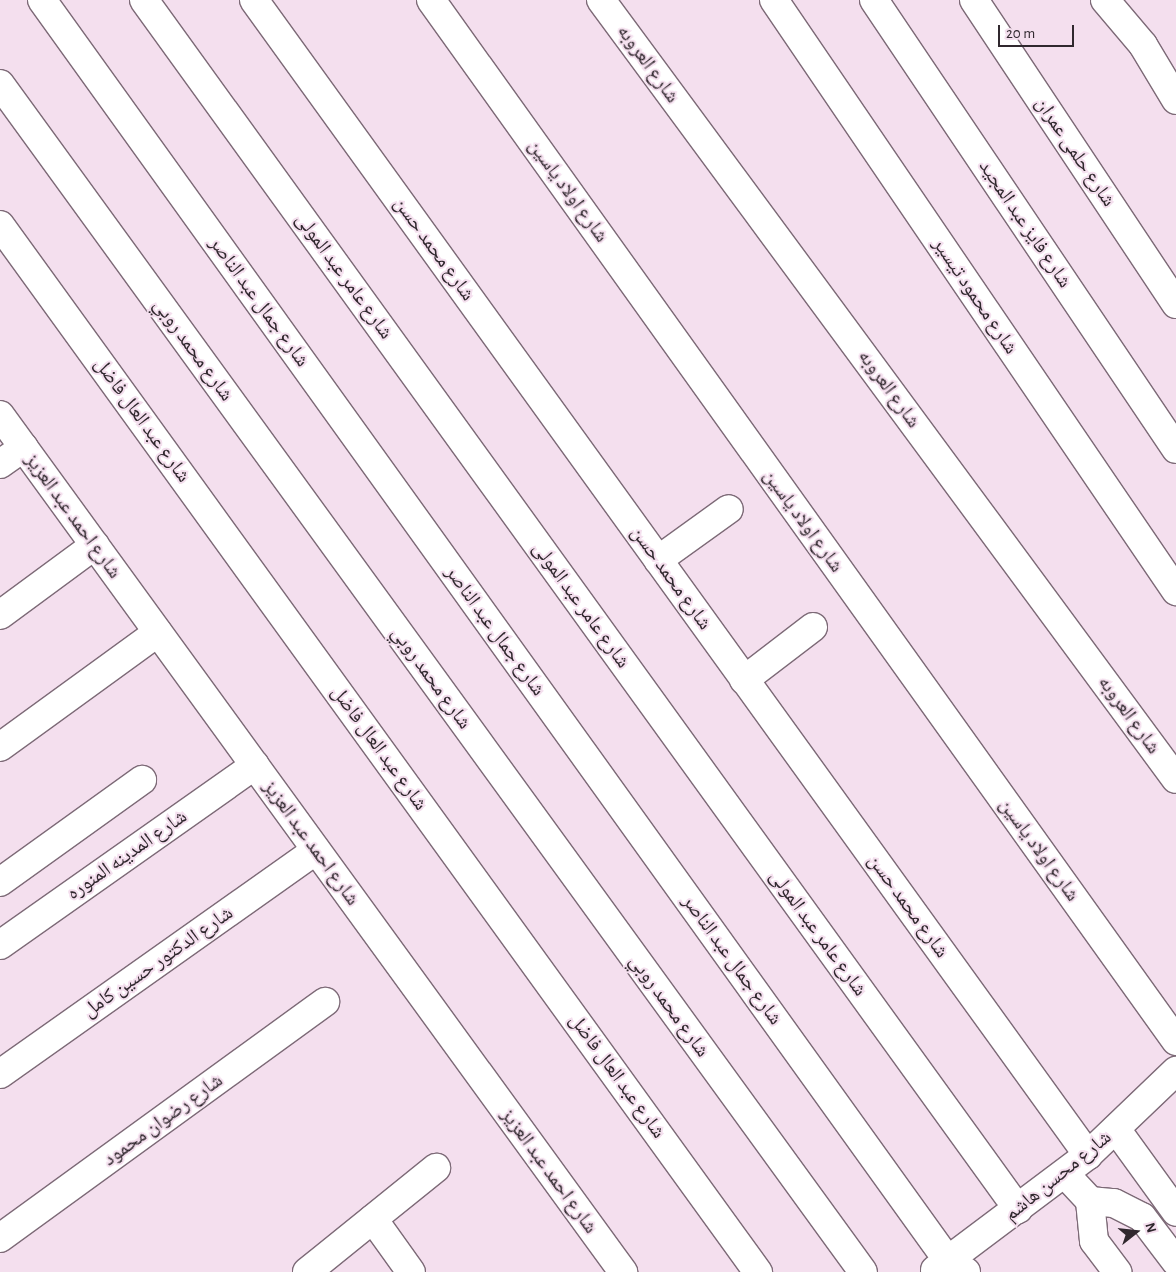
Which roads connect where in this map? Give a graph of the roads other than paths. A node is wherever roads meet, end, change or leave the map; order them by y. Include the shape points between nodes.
1 (42, 0) edge
2 (144, 0) edge
3 (254, 0) edge
4 (431, 0) edge
5 (601, 0) edge
6 (774, 0) edge
7 (874, 0) edge
8 (974, 0) edge
9 (1105, 0) edge
10 (0, 84) edge
11 (1176, 100) edge
12 (0, 225) edge
13 (1176, 304) edge
14 (0, 415) edge
15 (24, 447) junction
16 (1176, 449) edge
17 (0, 464) edge
18 (729, 509) dead end
19 (95, 545) junction
20 (658, 560) junction
21 (1176, 591) edge
22 (0, 615) edge
23 (812, 627) dead end
24 (158, 632) junction
25 (744, 680) junction
26 (0, 747) edge
27 (254, 766) junction
28 (1176, 779) edge
29 (142, 780) dead end
30 (316, 850) junction
31 (0, 882) edge
32 (0, 945) edge
33 (325, 1002) dead end
34 (1176, 1041) edge
35 (1176, 1071) edge
36 (0, 1074) edge
37 (1116, 1129) junction
38 (1088, 1155) junction
39 (436, 1168) dead end
40 (1065, 1174) junction
41 (1171, 1198) edge
42 (1090, 1200) junction
43 (1018, 1209) junction
44 (373, 1219) junction
45 (0, 1238) edge
46 (1176, 1262) edge
47 (949, 1268) edge
48 (307, 1272) edge
49 (411, 1272) edge
50 (623, 1272) edge
51 (758, 1272) edge
52 (863, 1272) edge
53 (1117, 1272) edge

1 - 47 street, شارع جمال عبد الناصر
2 - 43 street, شارع عامر عبد المولى
3 - 20 street, شارع محمد حسن
4 - 34 street, شارع اولاد ياسين
5 - 28 street, شارع العروبه
6 - 21 street, شارع محمود تيسير
7 - 16 street, شارع فايز عبد المجيد
8 - 13 street, شارع حلمى عمران
9 - 11 street via 1143,45
10 - 52 street, شارع محمد روبي
12 - 51 street, شارع عبد العال فاضل
14 - 15 street, شارع احمد عبد العزيز
15 - 17 street
15 - 19 street, شارع احمد عبد العزيز
18 - 20 street
19 - 22 street
19 - 24 street, شارع احمد عبد العزيز
20 - 25 street, شارع محمد حسن
23 - 25 street
24 - 26 street
24 - 27 street, شارع احمد عبد العزيز
25 - 38 street, شارع محمد حسن
27 - 30 street, شارع احمد عبد العزيز
27 - 32 street, شارع المدينه المنوره
29 - 31 street
30 - 36 street, شارع الدكتور حسين كامل
30 - 50 street, شارع احمد عبد العزيز
33 - 45 street, شارع رضوان محمود
35 - 37 street, شارع محسن هاشم
37 - 38 street, شارع محسن هاشم
37 - 41 street
38 - 40 street, شارع محسن هاشم
39 - 44 street
40 - 42 street
40 - 43 street, شارع محسن هاشم
42 - 46 street via 1114,1203 1142,1217
42 - 53 street via 1094,1241
43 - 47 street, شارع محسن هاشم
44 - 48 street
44 - 49 street

